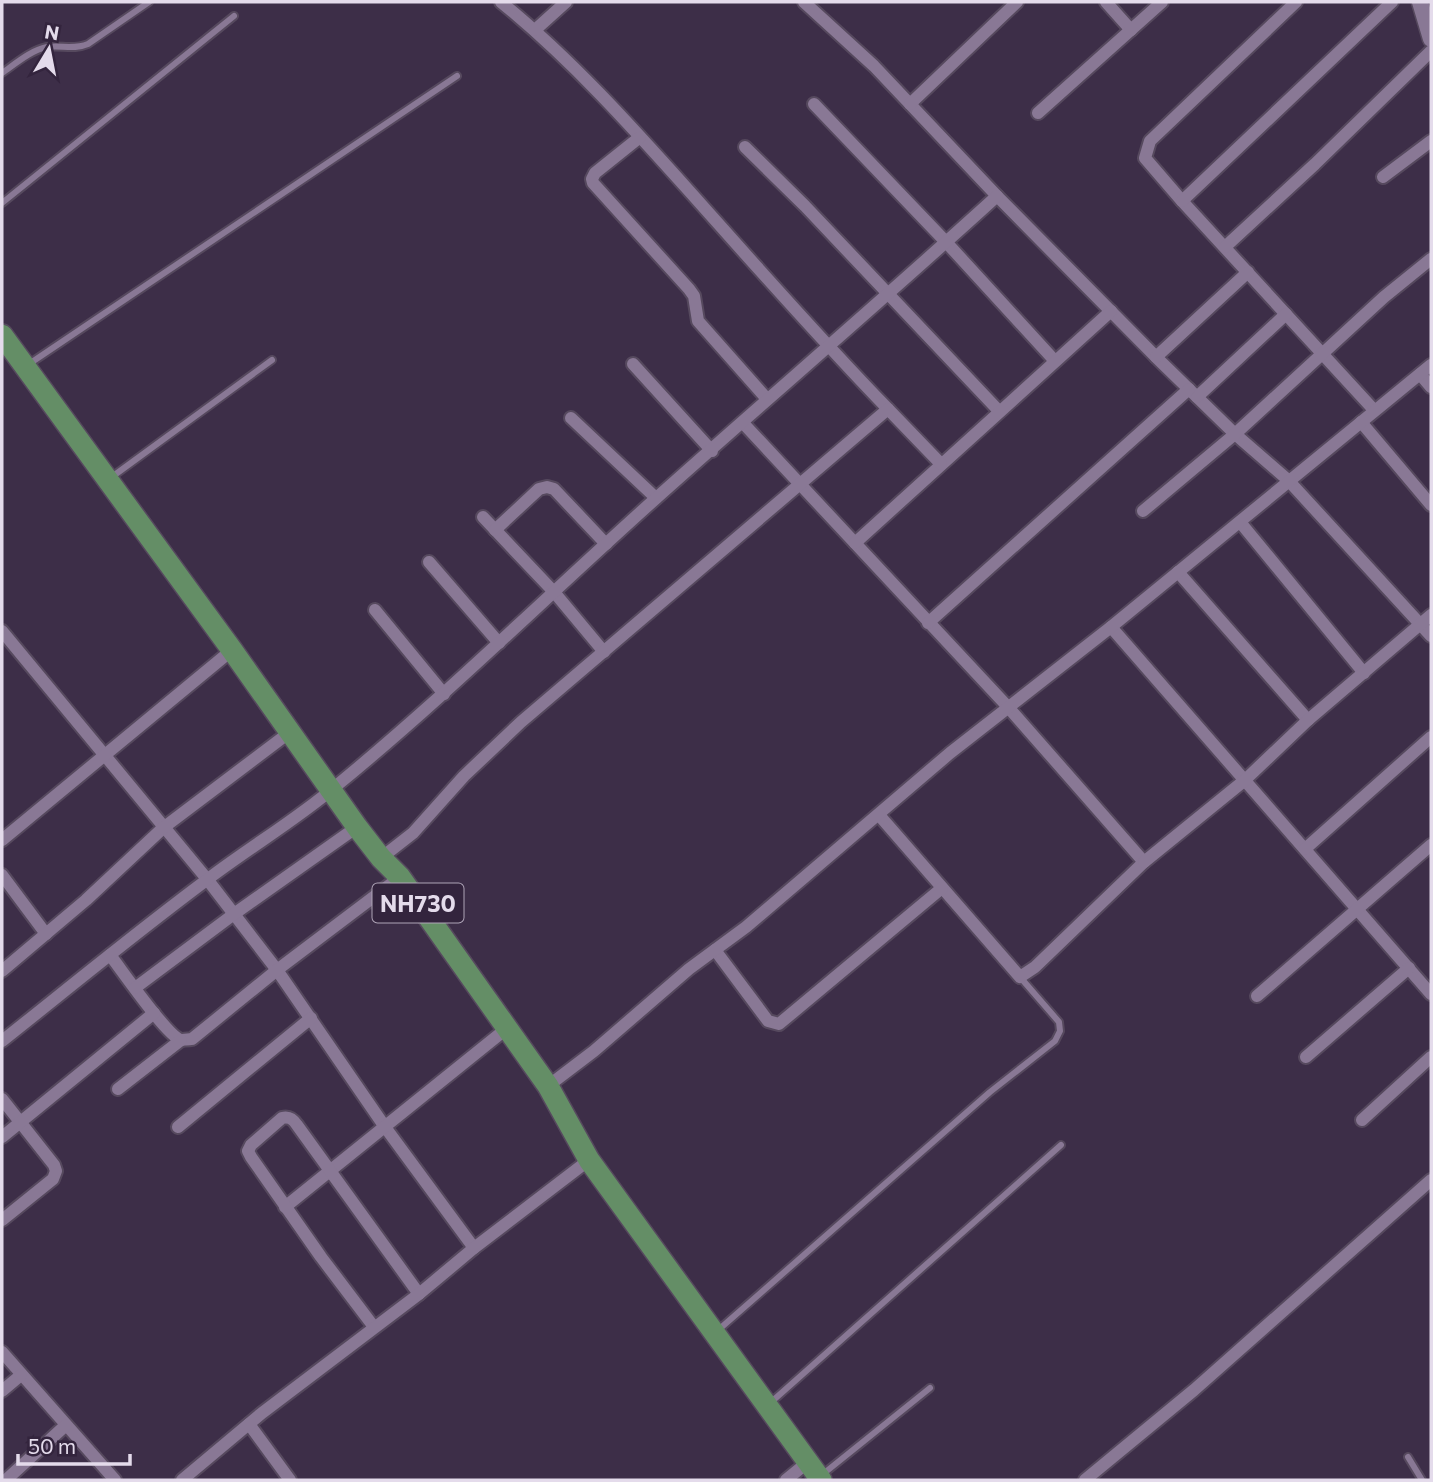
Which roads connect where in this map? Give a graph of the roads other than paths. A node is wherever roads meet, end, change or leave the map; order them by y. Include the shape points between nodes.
1 (149, 2) edge
2 (501, 2) edge
3 (566, 2) edge
4 (804, 2) edge
5 (1017, 2) edge
6 (1106, 2) edge
7 (1161, 2) edge
8 (1296, 2) edge
9 (1392, 2) edge
10 (1420, 2) edge
11 (234, 16) dead end
12 (536, 30) junction
13 (1131, 30) junction
14 (1431, 39) edge
15 (1431, 51) edge
16 (2, 74) edge
17 (457, 76) dead end
18 (814, 104) dead end
19 (910, 104) junction
20 (1038, 113) dead end
21 (640, 137) junction
22 (1431, 141) edge
23 (745, 147) dead end
24 (1382, 177) dead end
25 (996, 195) junction
26 (1182, 201) junction
27 (2, 203) edge
28 (946, 242) junction
29 (1225, 247) junction
30 (1431, 259) edge
31 (1248, 272) junction
32 (889, 294) junction
33 (1111, 311) junction
34 (1286, 314) junction
35 (2, 335) edge
36 (829, 348) junction
37 (1322, 354) junction
38 (1156, 357) junction
39 (272, 360) dead end
40 (1055, 361) junction
41 (633, 364) dead end
42 (1431, 365) edge
43 (25, 367) junction
44 (1420, 374) junction
45 (1431, 387) edge
46 (1193, 393) junction
47 (767, 399) junction
48 (888, 409) junction
49 (1374, 410) junction
50 (999, 411) junction
51 (571, 418) dead end
52 (1361, 422) junction
53 (743, 423) junction
54 (1236, 434) junction
55 (712, 451) junction
56 (941, 464) junction
57 (108, 480) junction
58 (1288, 480) junction
59 (801, 485) junction
60 (656, 498) junction
61 (1431, 505) edge
62 (1143, 510) dead end
63 (483, 517) dead end
64 (1240, 522) junction
65 (495, 530) junction
66 (855, 543) junction
67 (606, 544) junction
68 (429, 562) dead end
69 (1178, 572) junction
70 (554, 592) junction
71 (375, 610) dead end
72 (1431, 615) edge
73 (928, 623) junction
74 (1421, 624) junction
75 (1111, 627) junction
76 (2, 631) edge
77 (1431, 636) edge
78 (11, 643) junction
79 (499, 643) junction
80 (232, 650) junction
81 (604, 652) junction
82 (2, 653) edge
83 (1364, 673) junction
84 (444, 694) junction
85 (1008, 707) junction
86 (1308, 720) junction
87 (290, 732) junction
88 (1431, 737) edge
89 (104, 756) junction
90 (1245, 780) junction
91 (332, 790) junction
92 (879, 815) junction
93 (357, 827) junction
94 (163, 828) junction
95 (2, 839) edge
96 (1431, 845) edge
97 (1305, 849) junction
98 (380, 858) junction
99 (1144, 862) junction
100 (2, 875) edge
101 (400, 877) junction
102 (207, 879) junction
103 (942, 888) junction
104 (1358, 909) junction
105 (234, 914) junction
106 (46, 934) junction
107 (715, 950) junction
108 (110, 955) junction
109 (1409, 968) junction
110 (277, 970) junction
111 (2, 971) edge
112 (1020, 977) junction
113 (135, 988) junction
114 (1431, 994) edge
115 (1257, 996) dead end
116 (154, 1013) junction
117 (311, 1018) junction
118 (506, 1029) junction
119 (181, 1040) junction
120 (2, 1041) edge
121 (1306, 1057) dead end
122 (1431, 1057) edge
123 (548, 1086) junction
124 (118, 1089) dead end
125 (2, 1099) edge
126 (1362, 1120) dead end
127 (21, 1122) junction
128 (178, 1127) dead end
129 (385, 1127) junction
130 (2, 1137) edge
131 (1061, 1145) dead end
132 (589, 1160) junction
133 (330, 1170) junction
134 (1431, 1181) edge
135 (285, 1207) junction
136 (2, 1220) edge
137 (474, 1248) junction
138 (419, 1294) junction
139 (374, 1327) junction
140 (715, 1333) junction
141 (2, 1352) edge
142 (21, 1375) junction
143 (930, 1388) dead end
144 (2, 1391) edge
145 (767, 1406) junction
146 (249, 1424) junction
147 (66, 1425) junction
148 (1408, 1457) dead end
149 (816, 1473) edge
150 (6, 1480) edge
151 (114, 1480) edge
152 (182, 1480) edge
153 (290, 1480) edge
154 (786, 1480) edge
155 (1085, 1480) edge
156 (1422, 1480) edge

1 - 16 lane via 88,44 40,50
2 - 12 street
3 - 12 street
4 - 19 street
5 - 19 street
6 - 13 street
7 - 13 street
8 - 26 street via 1150,141 1145,158
9 - 26 street
10 - 14 street
11 - 27 lane
12 - 21 street
13 - 20 street
15 - 29 street
17 - 43 lane
18 - 28 street
19 - 25 street
21 - 36 street
21 - 47 street via 595,173 593,183 689,289 698,321
22 - 24 street
23 - 32 street
25 - 28 street
25 - 33 street
26 - 29 street
28 - 32 street
28 - 40 street
29 - 31 street
30 - 37 street
31 - 34 street
31 - 38 street
32 - 36 street
32 - 50 street
33 - 38 street
33 - 40 street
34 - 37 street
34 - 46 street
35 - 43 highway, NH730
36 - 47 street
36 - 48 street
37 - 49 street
37 - 54 street
38 - 46 street
39 - 57 lane
40 - 50 street
41 - 55 street
42 - 44 street
43 - 57 highway, NH730
44 - 45 street
44 - 49 street
46 - 54 street
46 - 73 street
47 - 53 street
48 - 56 street
48 - 59 street
49 - 52 street
50 - 56 street
51 - 60 street
52 - 58 street
52 - 61 street
53 - 55 street
53 - 59 street
54 - 58 street
54 - 62 street
55 - 60 street
56 - 66 street
57 - 80 highway, NH730
58 - 64 street
58 - 74 street
59 - 66 street
59 - 81 street
60 - 67 street
63 - 65 street
64 - 69 street
64 - 83 street
65 - 67 street via 539,489 547,487
65 - 70 street
66 - 73 street
67 - 70 street
68 - 79 street
69 - 75 street
69 - 86 street
70 - 79 street
70 - 81 street
71 - 84 street
72 - 74 street
73 - 85 street
74 - 77 street
74 - 83 street
75 - 85 street
75 - 90 street
76 - 78 street
78 - 82 street
78 - 89 street
79 - 84 street
80 - 87 highway, NH730
80 - 89 street
81 - 98 street via 521,722 413,833
83 - 86 street
84 - 91 street
85 - 92 street
85 - 99 street
86 - 90 street
87 - 91 highway, NH730
87 - 94 street
88 - 97 street
89 - 94 street
89 - 95 street
90 - 97 street
90 - 99 street
91 - 93 highway, NH730
91 - 102 street
92 - 103 street
92 - 107 street
93 - 98 highway, NH730
93 - 105 street
94 - 102 street
94 - 106 street
96 - 104 street
97 - 104 street
98 - 101 highway, NH730
99 - 112 street
100 - 106 street
101 - 110 street
101 - 118 highway, NH730
102 - 105 street
102 - 108 street
103 - 107 street via 779,1024 768,1021
103 - 112 street
104 - 109 street
104 - 115 street
105 - 110 street
105 - 113 street
106 - 111 street
107 - 123 street
108 - 113 street
108 - 120 street
109 - 114 street
109 - 121 street
110 - 117 street
110 - 119 street via 192,1039
112 - 140 lane via 1059,1022 1055,1041
113 - 116 street
116 - 119 street
116 - 127 street
117 - 128 street
117 - 129 street
118 - 123 highway, NH730
118 - 129 street
119 - 124 street
122 - 126 street
123 - 132 highway, NH730
125 - 127 street
127 - 130 street
127 - 136 street via 56,1171 53,1179
129 - 133 street
129 - 137 street
131 - 145 lane
132 - 137 street
132 - 140 highway, NH730
133 - 135 street
133 - 135 street via 293,1119 282,1118 248,1151
133 - 138 street
134 - 155 street
135 - 139 street
137 - 138 street
138 - 139 street
139 - 146 street
140 - 145 highway, NH730
141 - 142 street
142 - 144 street
142 - 147 street
143 - 149 lane
145 - 149 highway, NH730
146 - 152 street
146 - 153 street
147 - 150 street
147 - 151 street
148 - 156 lane
149 - 154 street

